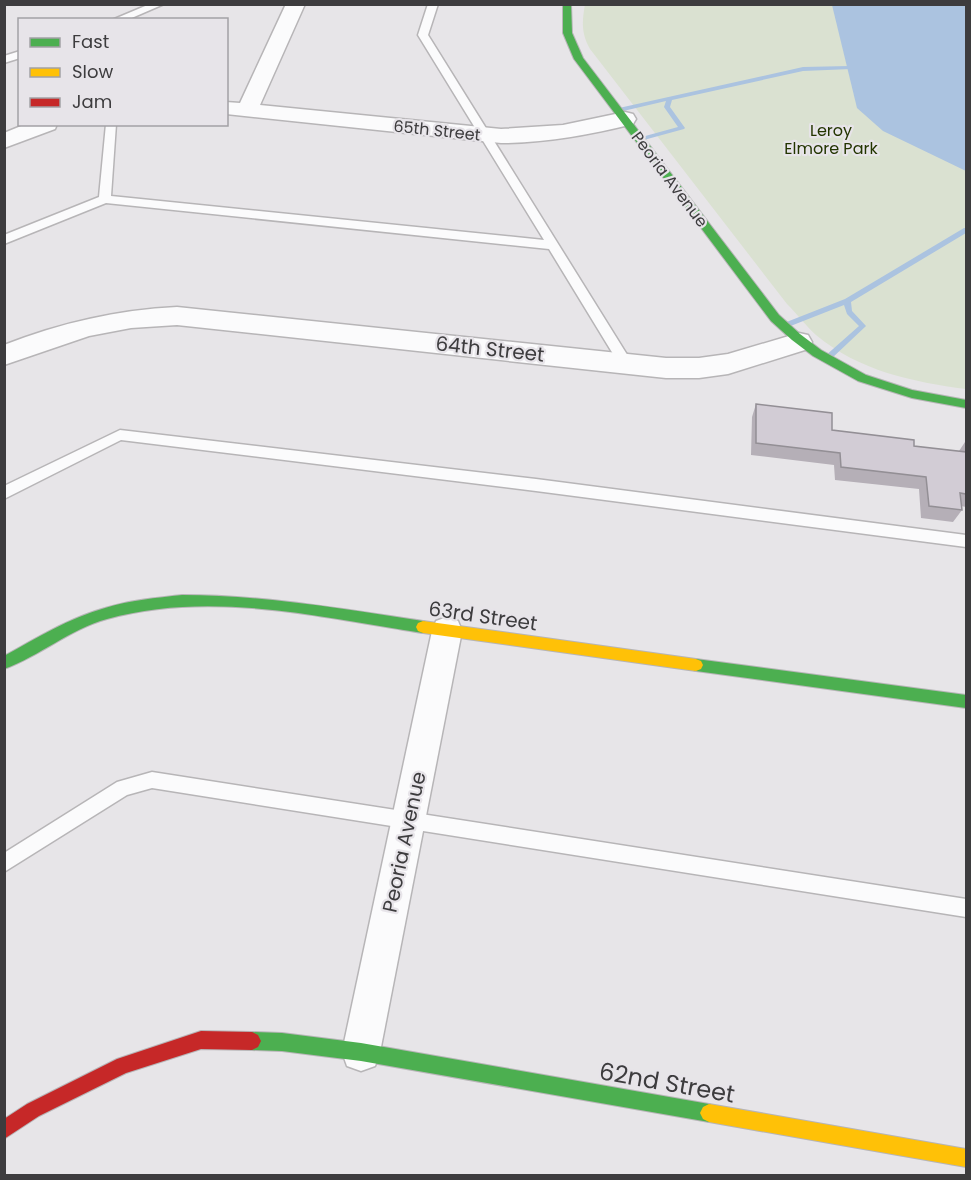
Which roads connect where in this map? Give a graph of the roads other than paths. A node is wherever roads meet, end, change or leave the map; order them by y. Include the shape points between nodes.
1 (160, 4) edge
2 (296, 4) edge
3 (433, 4) edge
4 (567, 4) edge
5 (122, 18) edge
6 (237, 109) edge
7 (625, 119) junction
8 (42, 126) edge
9 (111, 126) edge
10 (486, 135) junction
11 (4, 141) edge
12 (105, 199) junction
13 (4, 240) edge
14 (553, 245) junction
15 (799, 342) junction
16 (4, 356) edge
17 (626, 364) junction
18 (966, 404) edge
19 (4, 493) edge
20 (966, 541) edge
21 (447, 631) junction
22 (4, 663) edge
23 (966, 702) edge
24 (409, 819) junction
25 (4, 863) edge
26 (966, 908) edge
27 (361, 1052) junction
28 (4, 1130) edge
29 (966, 1158) edge

1 - 5 lane
2 - 6 street
3 - 10 lane via 423,35
4 - 7 street, Peoria Avenue via 565,33 579,59
6 - 10 street, 65th Street
7 - 10 street, 65th Street via 586,130 533,137
7 - 15 street, Peoria Avenue via 775,318
8 - 11 street
9 - 12 lane
10 - 14 lane
12 - 13 lane
12 - 14 lane
14 - 17 lane
15 - 17 street, 64th Street via 728,364 699,368
15 - 18 street via 862,379 898,391
16 - 17 street, 64th Street via 72,330 106,322 177,316
19 - 20 lane via 120,435
21 - 22 street, 63rd Street via 251,603 166,602 88,619
21 - 23 street, 63rd Street
21 - 24 street, Peoria Avenue
24 - 25 lane via 152,780 123,788
24 - 26 lane
24 - 27 street, Peoria Avenue
27 - 28 street, 62nd Street via 282,1042 201,1040 123,1065 33,1110
27 - 29 street, 62nd Street

